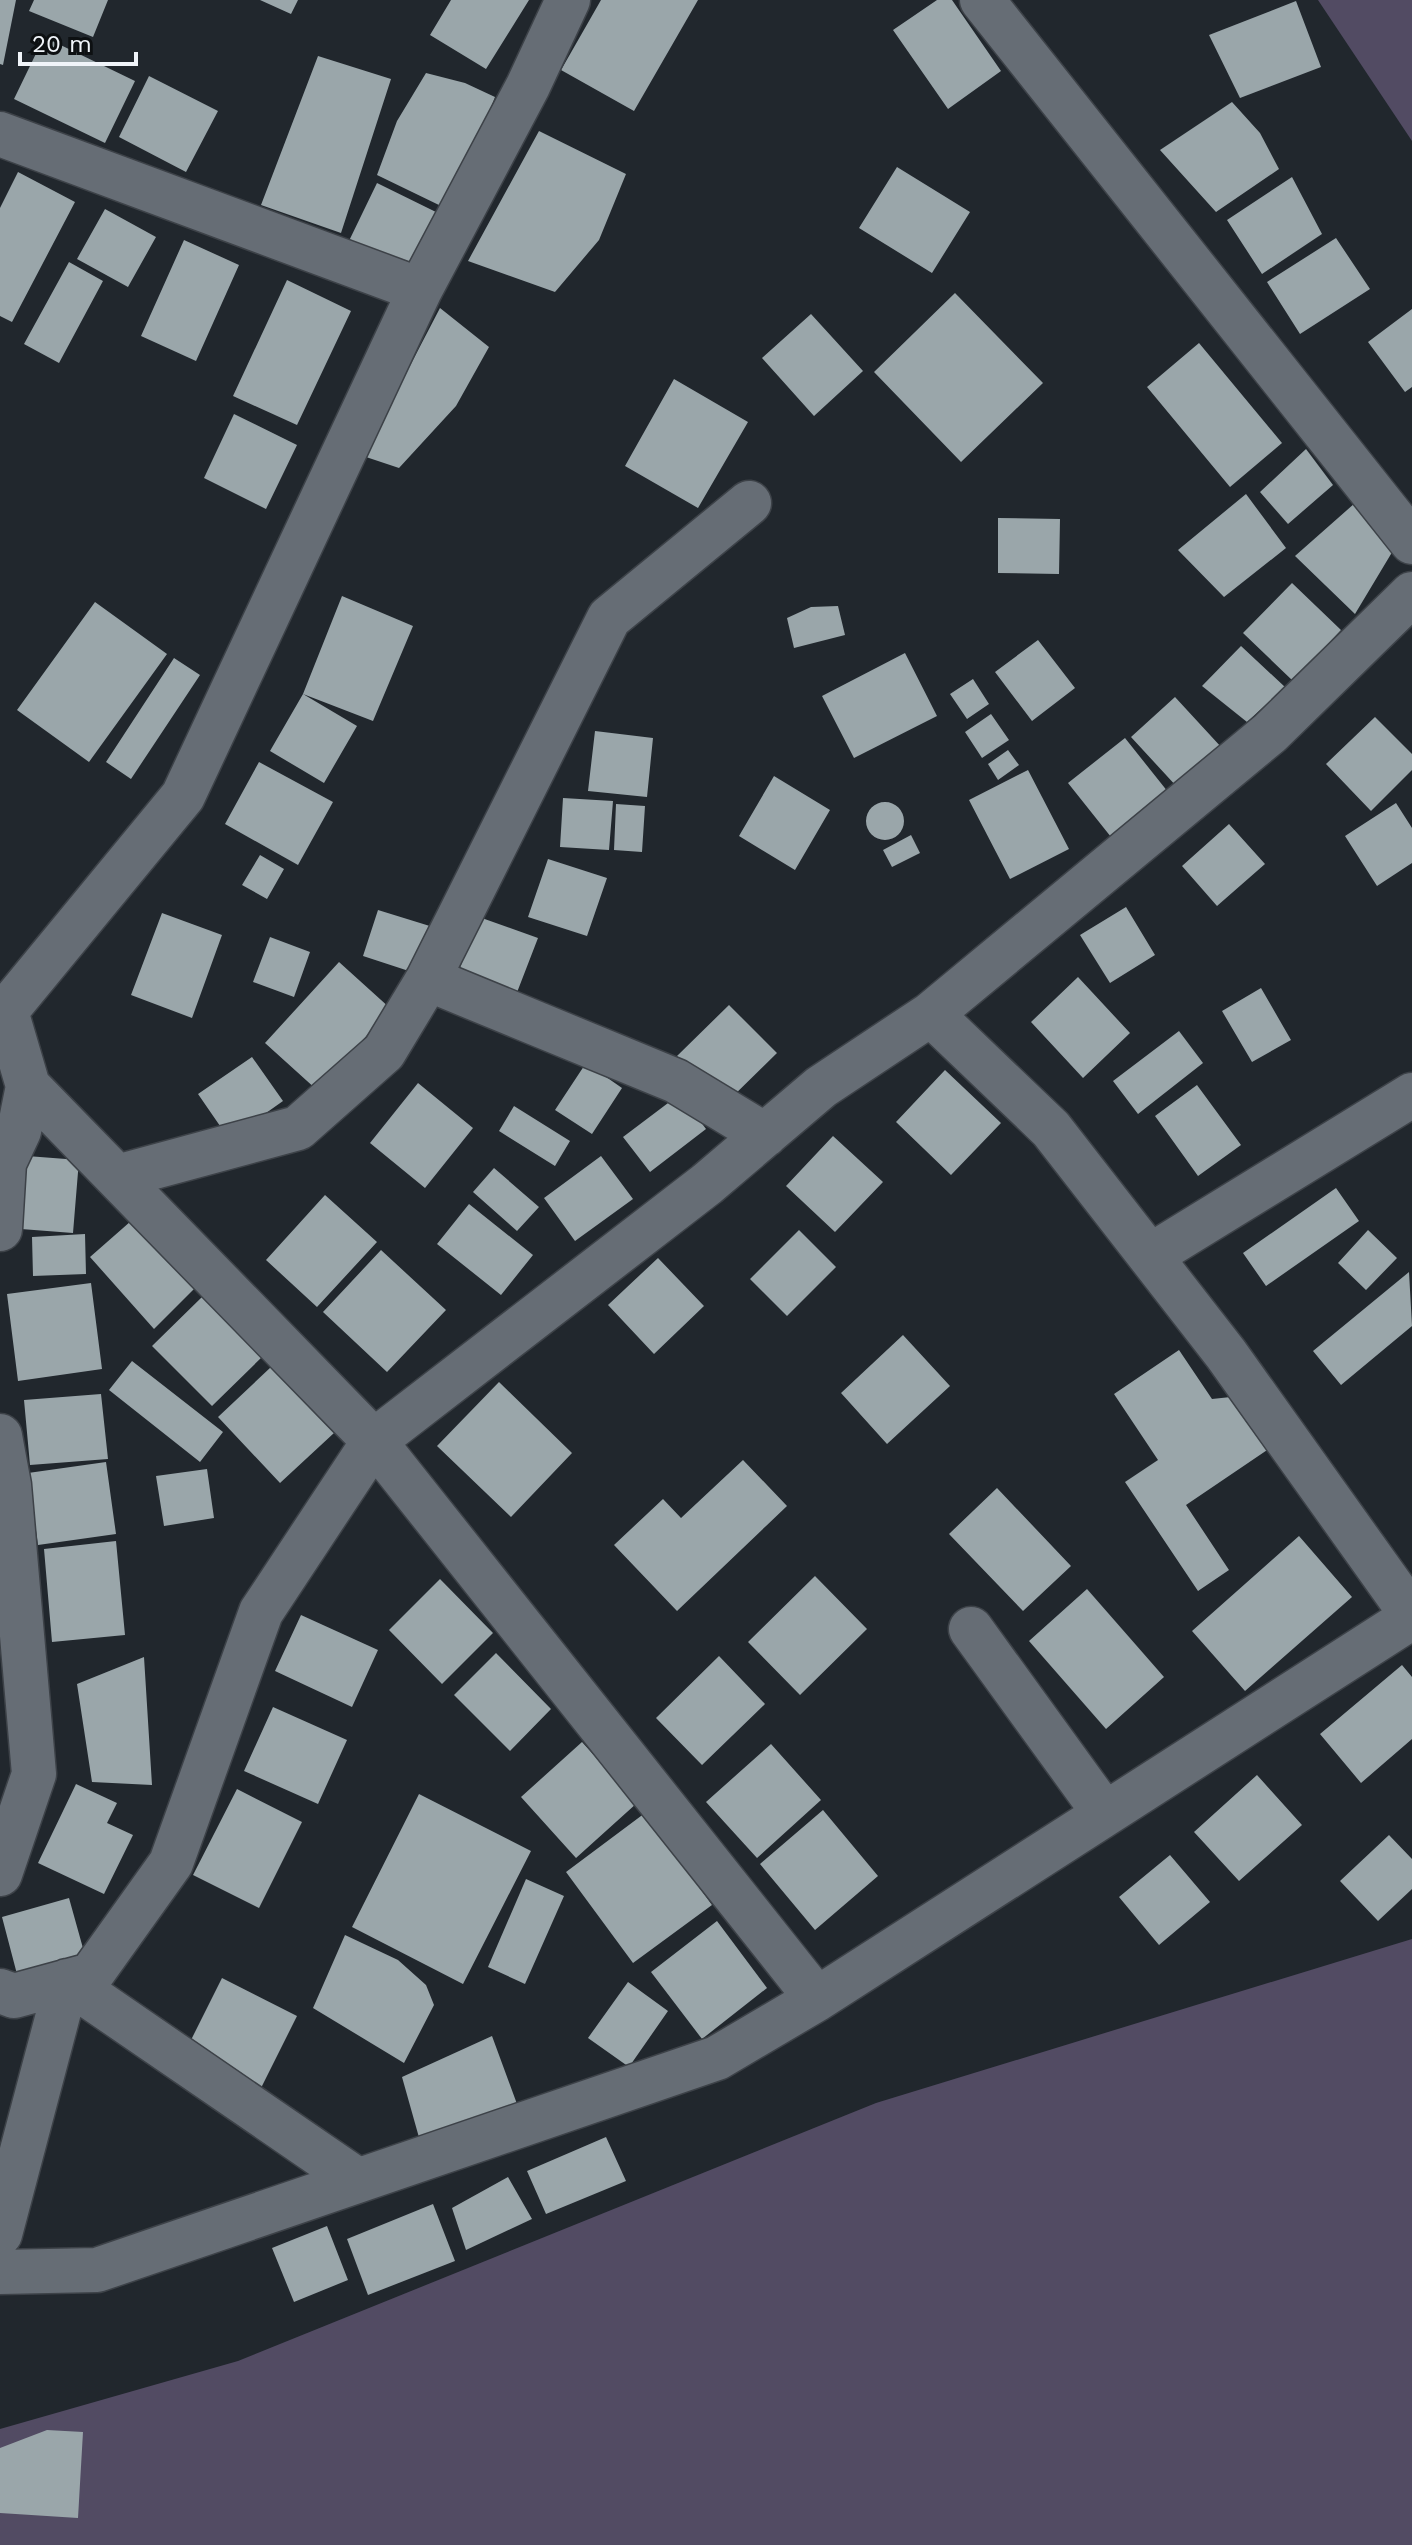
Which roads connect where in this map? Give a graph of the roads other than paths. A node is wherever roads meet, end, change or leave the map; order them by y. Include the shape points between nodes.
1 (568, 0) edge
2 (982, 0) edge
3 (0, 134) edge
4 (420, 290) junction
5 (749, 503) dead end
6 (1412, 542) edge
7 (1412, 594) edge
8 (428, 979) junction
9 (3, 1008) edge
10 (931, 1014) junction
11 (28, 1086) junction
12 (1412, 1095) edge
13 (765, 1135) junction
14 (117, 1177) junction
15 (0, 1229) edge
16 (1150, 1256) junction
17 (0, 1436) edge
18 (374, 1441) junction
19 (1412, 1616) edge
20 (971, 1629) dead end
21 (1105, 1814) junction
22 (0, 1874) edge
23 (67, 1981) junction
24 (0, 1991) edge
25 (817, 1999) junction
26 (357, 2180) junction
27 (0, 2234) edge
28 (0, 2272) edge

1 - 4 street
2 - 6 street
3 - 4 street
4 - 9 street via 183,796
5 - 8 street via 609,618
7 - 10 street via 1270,733
8 - 13 street via 676,1081
8 - 14 street via 384,1052 298,1128
9 - 11 street
10 - 13 street via 821,1087
10 - 16 street via 1051,1129
11 - 14 street
11 - 15 street via 19,1131 4,1163
12 - 16 street
13 - 18 street
14 - 18 street
16 - 19 street
17 - 22 street via 9,1485 34,1774
18 - 23 street via 261,1612 171,1863 91,1975
18 - 25 street
19 - 21 street
20 - 21 street
21 - 25 street
23 - 24 street via 14,1996
23 - 26 street
23 - 27 street
25 - 26 street via 717,2058
26 - 28 street via 97,2270

